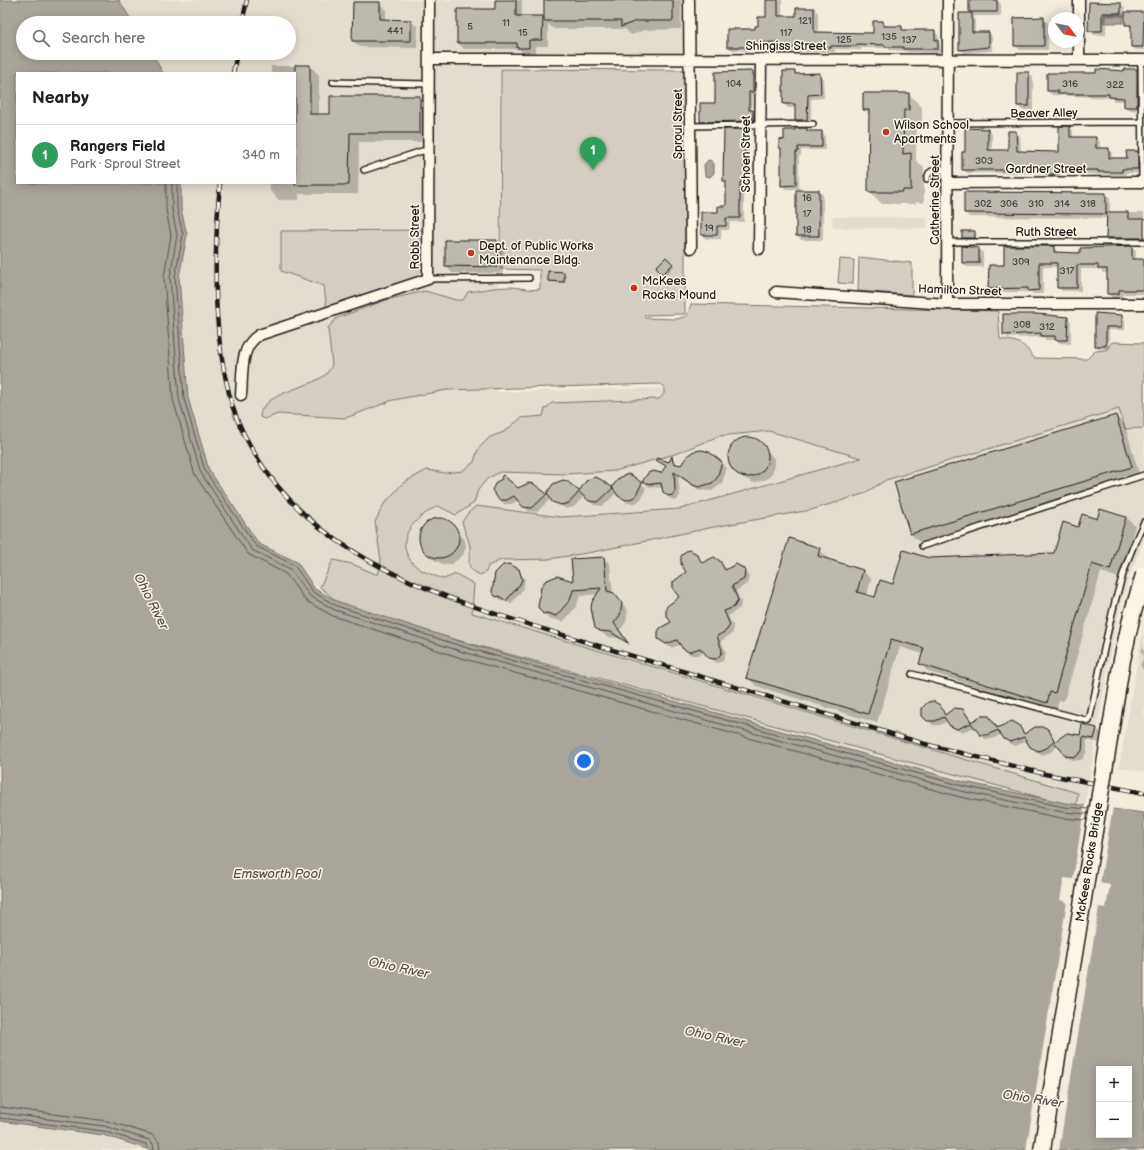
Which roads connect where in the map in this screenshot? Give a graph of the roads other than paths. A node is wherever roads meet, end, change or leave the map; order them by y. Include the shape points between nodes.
1 (429, 0) edge
2 (689, 0) edge
3 (948, 0) edge
4 (1079, 0) edge
5 (429, 59) junction
6 (691, 59) junction
7 (948, 59) junction
8 (1079, 59) junction
9 (761, 60) junction
10 (1143, 60) edge
11 (333, 82) dead end
12 (428, 84) junction
13 (1141, 122) junction
14 (813, 124) dead end
15 (947, 124) junction
16 (691, 126) junction
17 (759, 126) junction
18 (428, 152) junction
19 (364, 170) dead end
20 (948, 170) junction
21 (927, 180) dead end
22 (1143, 182) edge
23 (948, 183) junction
24 (948, 242) junction
25 (1144, 242) edge
26 (691, 248) dead end
27 (759, 249) dead end
28 (529, 278) dead end
29 (428, 279) junction
30 (776, 292) dead end
31 (947, 304) junction
32 (1144, 304) edge
33 (241, 395) dead end
34 (1144, 475) edge
35 (1144, 522) edge
36 (922, 546) dead end
37 (1144, 575) edge
38 (912, 674) dead end
39 (1042, 1150) edge

1 - 5 street, Robb Street
2 - 6 street, Sproul Street
3 - 7 street, Catherine Street
4 - 8 street
5 - 6 street, Shingiss Street
5 - 12 street, Robb Street
6 - 9 street, Shingiss Street
6 - 16 street, Sproul Street
7 - 8 street, Shingiss Street
7 - 9 street, Shingiss Street
7 - 15 street, Catherine Street
8 - 10 street, Shingiss Street
9 - 17 street, Schoen Street
10 - 13 lane
11 - 12 lane
12 - 18 street, Robb Street
13 - 15 lane, Beaver Alley
13 - 22 lane
14 - 17 lane
15 - 20 street, Catherine Street
16 - 17 lane
16 - 26 street, Sproul Street
17 - 27 street, Schoen Street
18 - 19 lane via 422,150
18 - 29 street, Robb Street
20 - 21 lane via 932,171
20 - 23 street, Catherine Street
22 - 23 street, Gardner Street
23 - 24 street, Catherine Street
24 - 25 lane, Ruth Street
24 - 31 street, Catherine Street
28 - 29 lane
29 - 33 street, Robb Street via 259,335 253,339 243,357
30 - 31 street, Hamilton Street
31 - 32 street, Hamilton Street
34 - 36 lane
35 - 38 lane via 1133,545 1116,595 1089,722
37 - 39 main road, McKees Rocks Bridge, bridge via 1122,660

